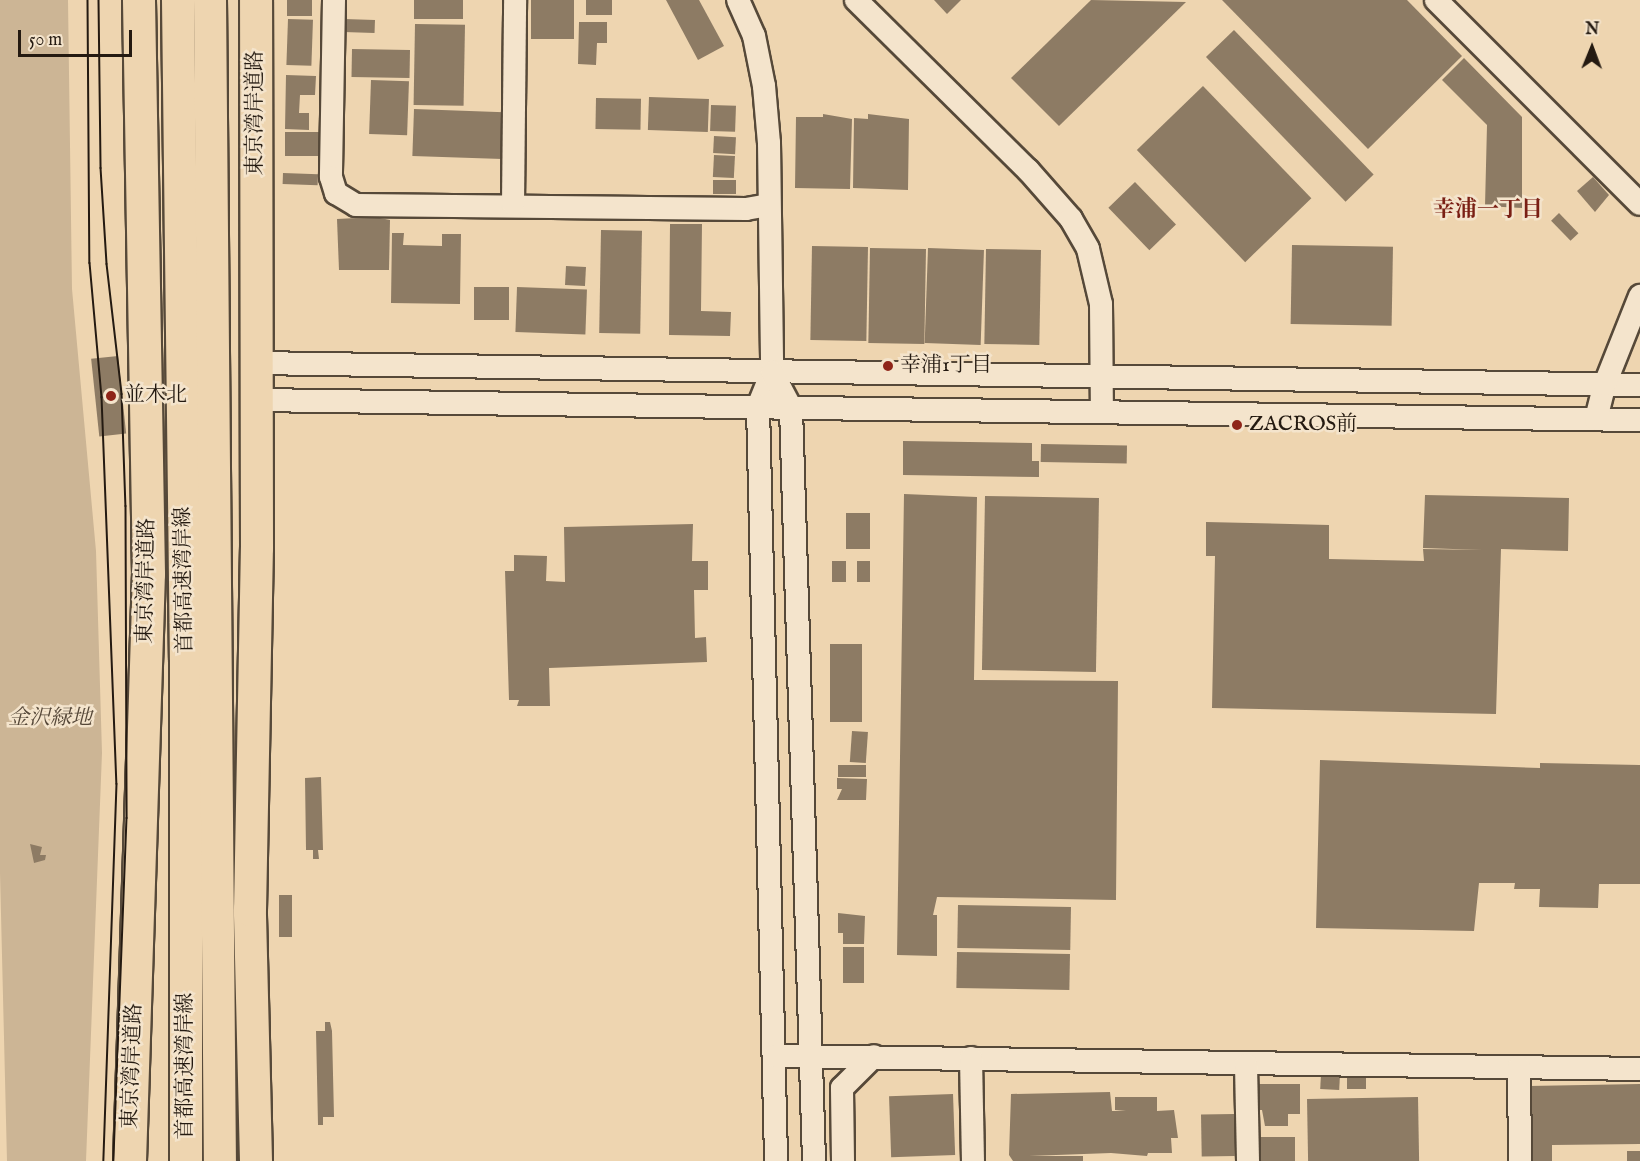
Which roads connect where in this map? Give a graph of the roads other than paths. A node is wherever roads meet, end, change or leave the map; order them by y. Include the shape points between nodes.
1 (139, 0) edge
2 (178, 0) edge
3 (210, 0) edge
4 (256, 0) edge
5 (334, 0) edge
6 (515, 0) edge
7 (738, 0) edge
8 (856, 0) edge
9 (1436, 0) edge
10 (513, 204) junction
11 (1640, 204) edge
12 (769, 205) junction
13 (1640, 296) edge
14 (256, 363) junction
15 (772, 372) junction
16 (1101, 376) junction
17 (1605, 384) junction
18 (1640, 384) edge
19 (256, 400) junction
20 (758, 406) junction
21 (791, 408) junction
22 (1102, 411) junction
23 (1596, 419) junction
24 (1640, 420) edge
25 (774, 1056) junction
26 (811, 1056) junction
27 (874, 1056) junction
28 (971, 1058) junction
29 (1246, 1065) junction
30 (1519, 1067) junction
31 (1640, 1069) edge
32 (130, 1161) edge
33 (186, 1161) edge
34 (220, 1161) edge
35 (256, 1161) edge
36 (776, 1161) edge
37 (814, 1161) edge
38 (843, 1161) edge
39 (973, 1161) edge
40 (1248, 1161) edge
41 (1520, 1161) edge

1 - 32 highway, 東京湾岸道路 via 149,574
2 - 33 highway, 首都高速湾岸線 via 186,660
3 - 34 highway, 首都高速湾岸線 via 218,531
4 - 14 highway, 東京湾岸道路
5 - 10 street via 331,177 336,193 356,205
6 - 10 street
7 - 12 street via 754,36 764,86
8 - 16 street via 1028,170 1071,219 1088,249 1101,304
9 - 11 street
10 - 12 street via 746,209
12 - 15 street
13 - 17 street
14 - 15 street
14 - 19 highway, 東京湾岸道路
15 - 16 street
15 - 20 street
15 - 21 street
16 - 17 street
16 - 22 street
17 - 18 street
17 - 23 street
19 - 20 street
19 - 35 highway, 東京湾岸道路 via 250,910
20 - 21 street
20 - 25 street
21 - 22 street
21 - 26 street
22 - 23 street
23 - 24 street
25 - 26 street
25 - 36 street
26 - 27 street
26 - 37 street
27 - 28 street
27 - 38 street via 842,1088
28 - 29 street
28 - 39 street
29 - 30 street
29 - 40 street
30 - 31 street
30 - 41 street

